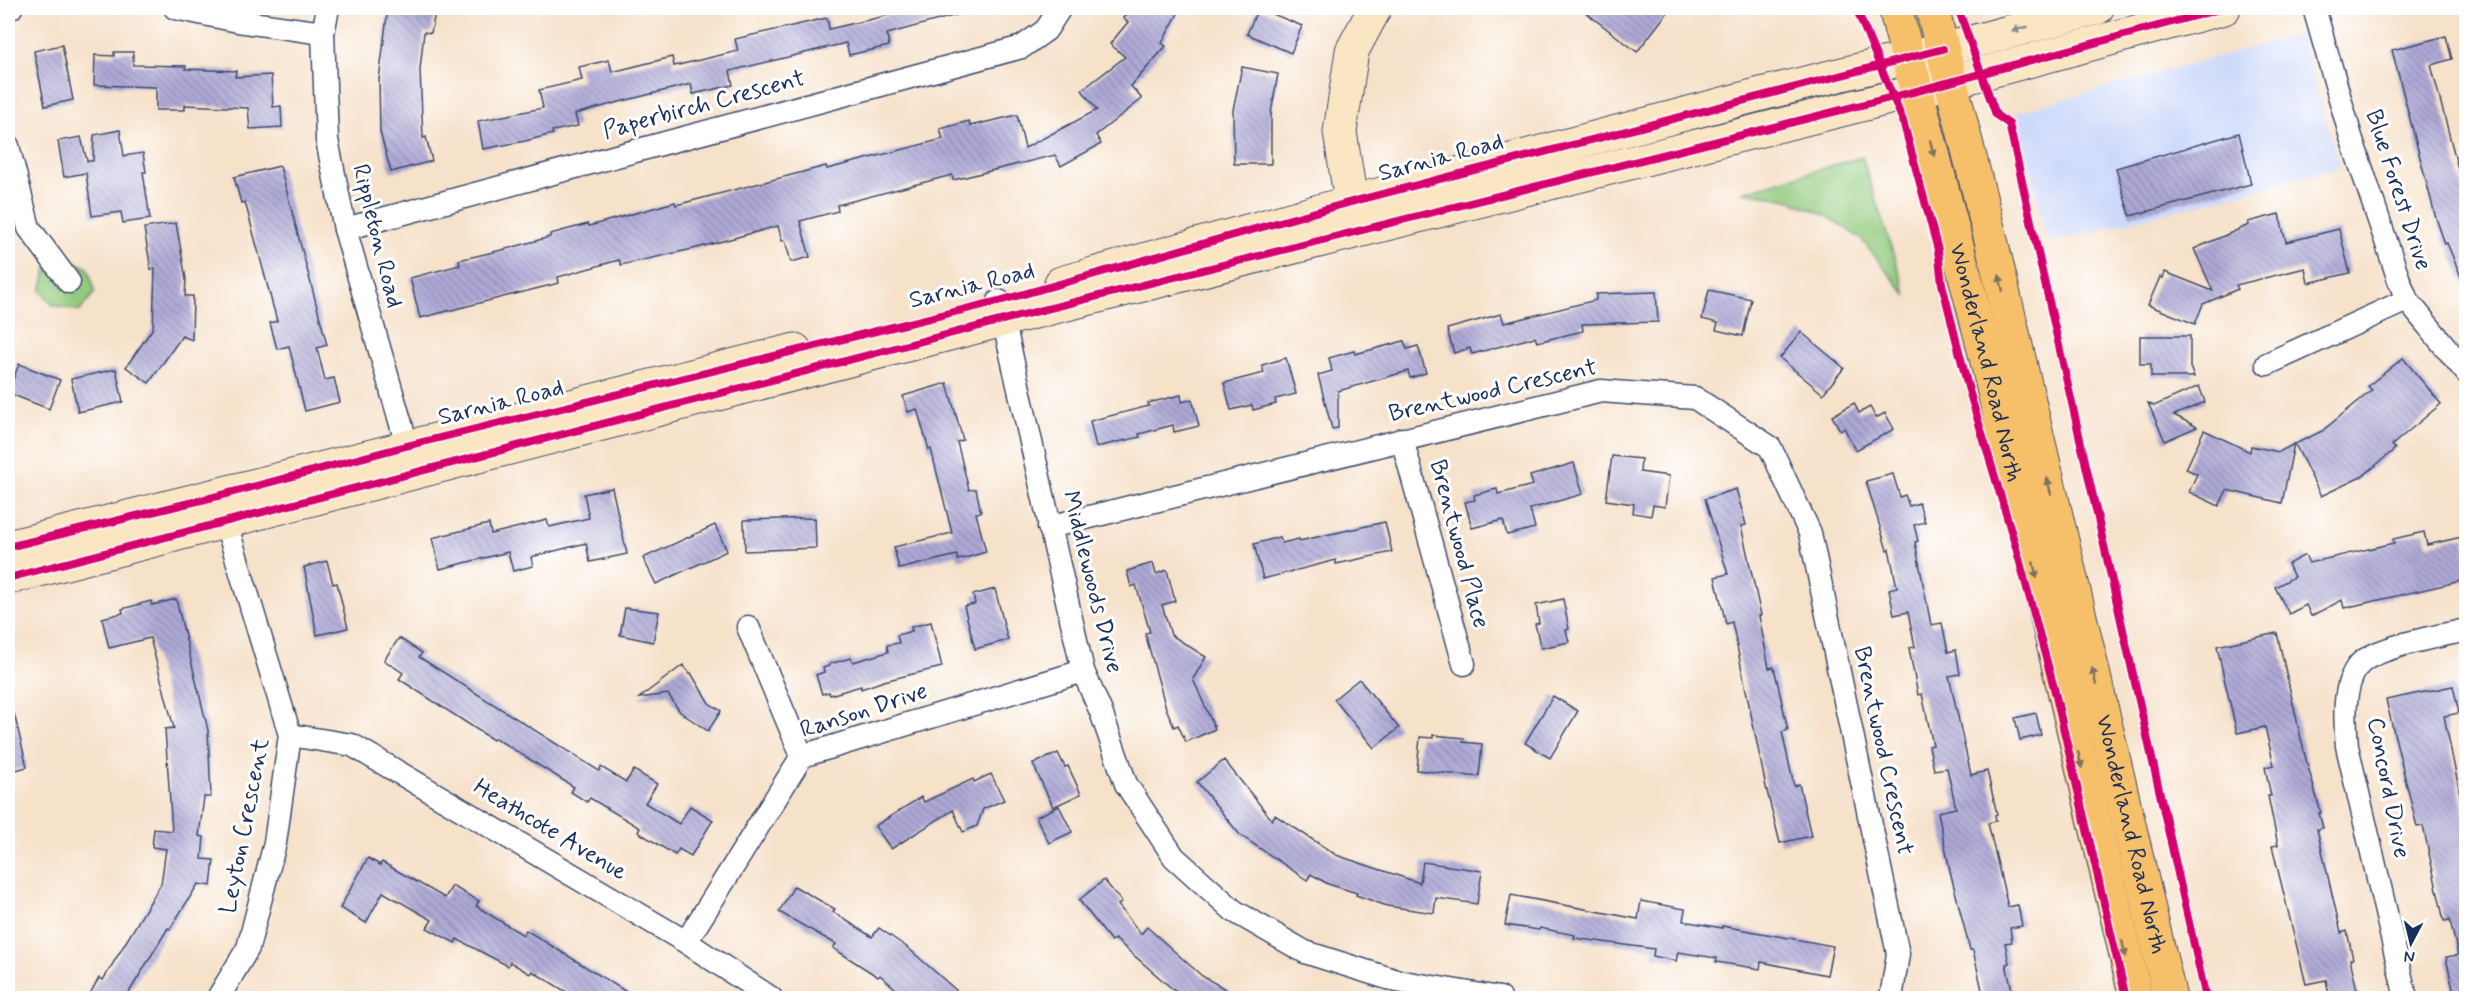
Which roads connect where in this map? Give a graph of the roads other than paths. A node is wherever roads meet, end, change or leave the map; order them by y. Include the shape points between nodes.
1 (175, 8) edge
2 (328, 8) edge
3 (1060, 8) edge
4 (1375, 8) edge
5 (1895, 8) edge
6 (1932, 8) edge
7 (2097, 8) edge
8 (2224, 8) edge
9 (2314, 8) edge
10 (323, 33) junction
11 (1943, 49) junction
12 (1909, 57) junction
13 (1951, 82) junction
14 (1917, 92) junction
15 (8, 147) edge
16 (1351, 202) junction
17 (345, 229) junction
18 (69, 282) dead end
19 (2407, 300) junction
20 (1001, 310) junction
21 (2267, 363) dead end
22 (2466, 372) edge
23 (1402, 439) junction
24 (411, 459) junction
25 (225, 520) junction
26 (1049, 527) junction
27 (8, 547) edge
28 (8, 578) edge
29 (748, 627) dead end
30 (2466, 630) edge
31 (1464, 664) dead end
32 (1083, 671) junction
33 (290, 735) junction
34 (802, 756) junction
35 (686, 942) junction
36 (1395, 990) edge
37 (218, 999) edge
38 (771, 999) edge
39 (1500, 999) edge
40 (1891, 999) edge
41 (2136, 999) edge
42 (2170, 999) edge
43 (2406, 999) edge

1 - 10 street
2 - 10 street, Rippleton Road
3 - 17 street, Paperbirch Crescent via 1046,30 1022,47
4 - 16 main road via 1352,51 1340,132
5 - 12 main road, Wonderland Road North
6 - 11 main road, Wonderland Road North
7 -> 11 main road, Sarnia Road
8 - 13 main road, Sarnia Road
9 - 19 street, Blue Forest Drive via 2351,137
10 - 17 street, Rippleton Road via 327,140
11 - 12 main road, Sarnia Road
11 - 13 main road, Wonderland Road North
12 - 14 main road, Wonderland Road North
12 - 16 main road, Sarnia Road
13 - 14 main road, Sarnia Road
42 -> 13 main road, Wonderland Road North
14 - 20 main road, Sarnia Road
14 -> 41 main road, Wonderland Road North via 1984,349
15 - 18 street via 29,228
16 - 20 main road, Sarnia Road
17 - 24 street, Rippleton Road
19 - 21 street
19 - 22 street, Blue Forest Drive
20 - 24 main road, Sarnia Road
20 - 26 street, Middlewoods Drive
23 - 26 street, Brentwood Crescent
23 - 31 street, Brentwood Place
23 - 40 street, Brentwood Crescent via 1601,391 1695,398 1770,447 1810,533 1898,954
24 - 25 main road, Sarnia Road
24 - 27 main road, Sarnia Road via 218,496
25 - 28 main road, Sarnia Road
25 - 33 street, Leyton Crescent
26 - 32 street, Middlewoods Drive
29 - 34 street
30 - 43 street, Concord Drive via 2389,648 2359,664 2348,689 2347,746
32 - 34 street, Ranson Drive
32 - 36 street, Middlewoods Drive via 1126,784 1174,857 1234,911 1305,952
33 - 35 street, Heathcote Avenue via 352,745
33 - 37 street, Leyton Crescent via 275,843 248,948
34 - 35 street, Ranson Drive
35 - 38 street, Heathcote Avenue
36 - 39 street, Middlewoods Drive

